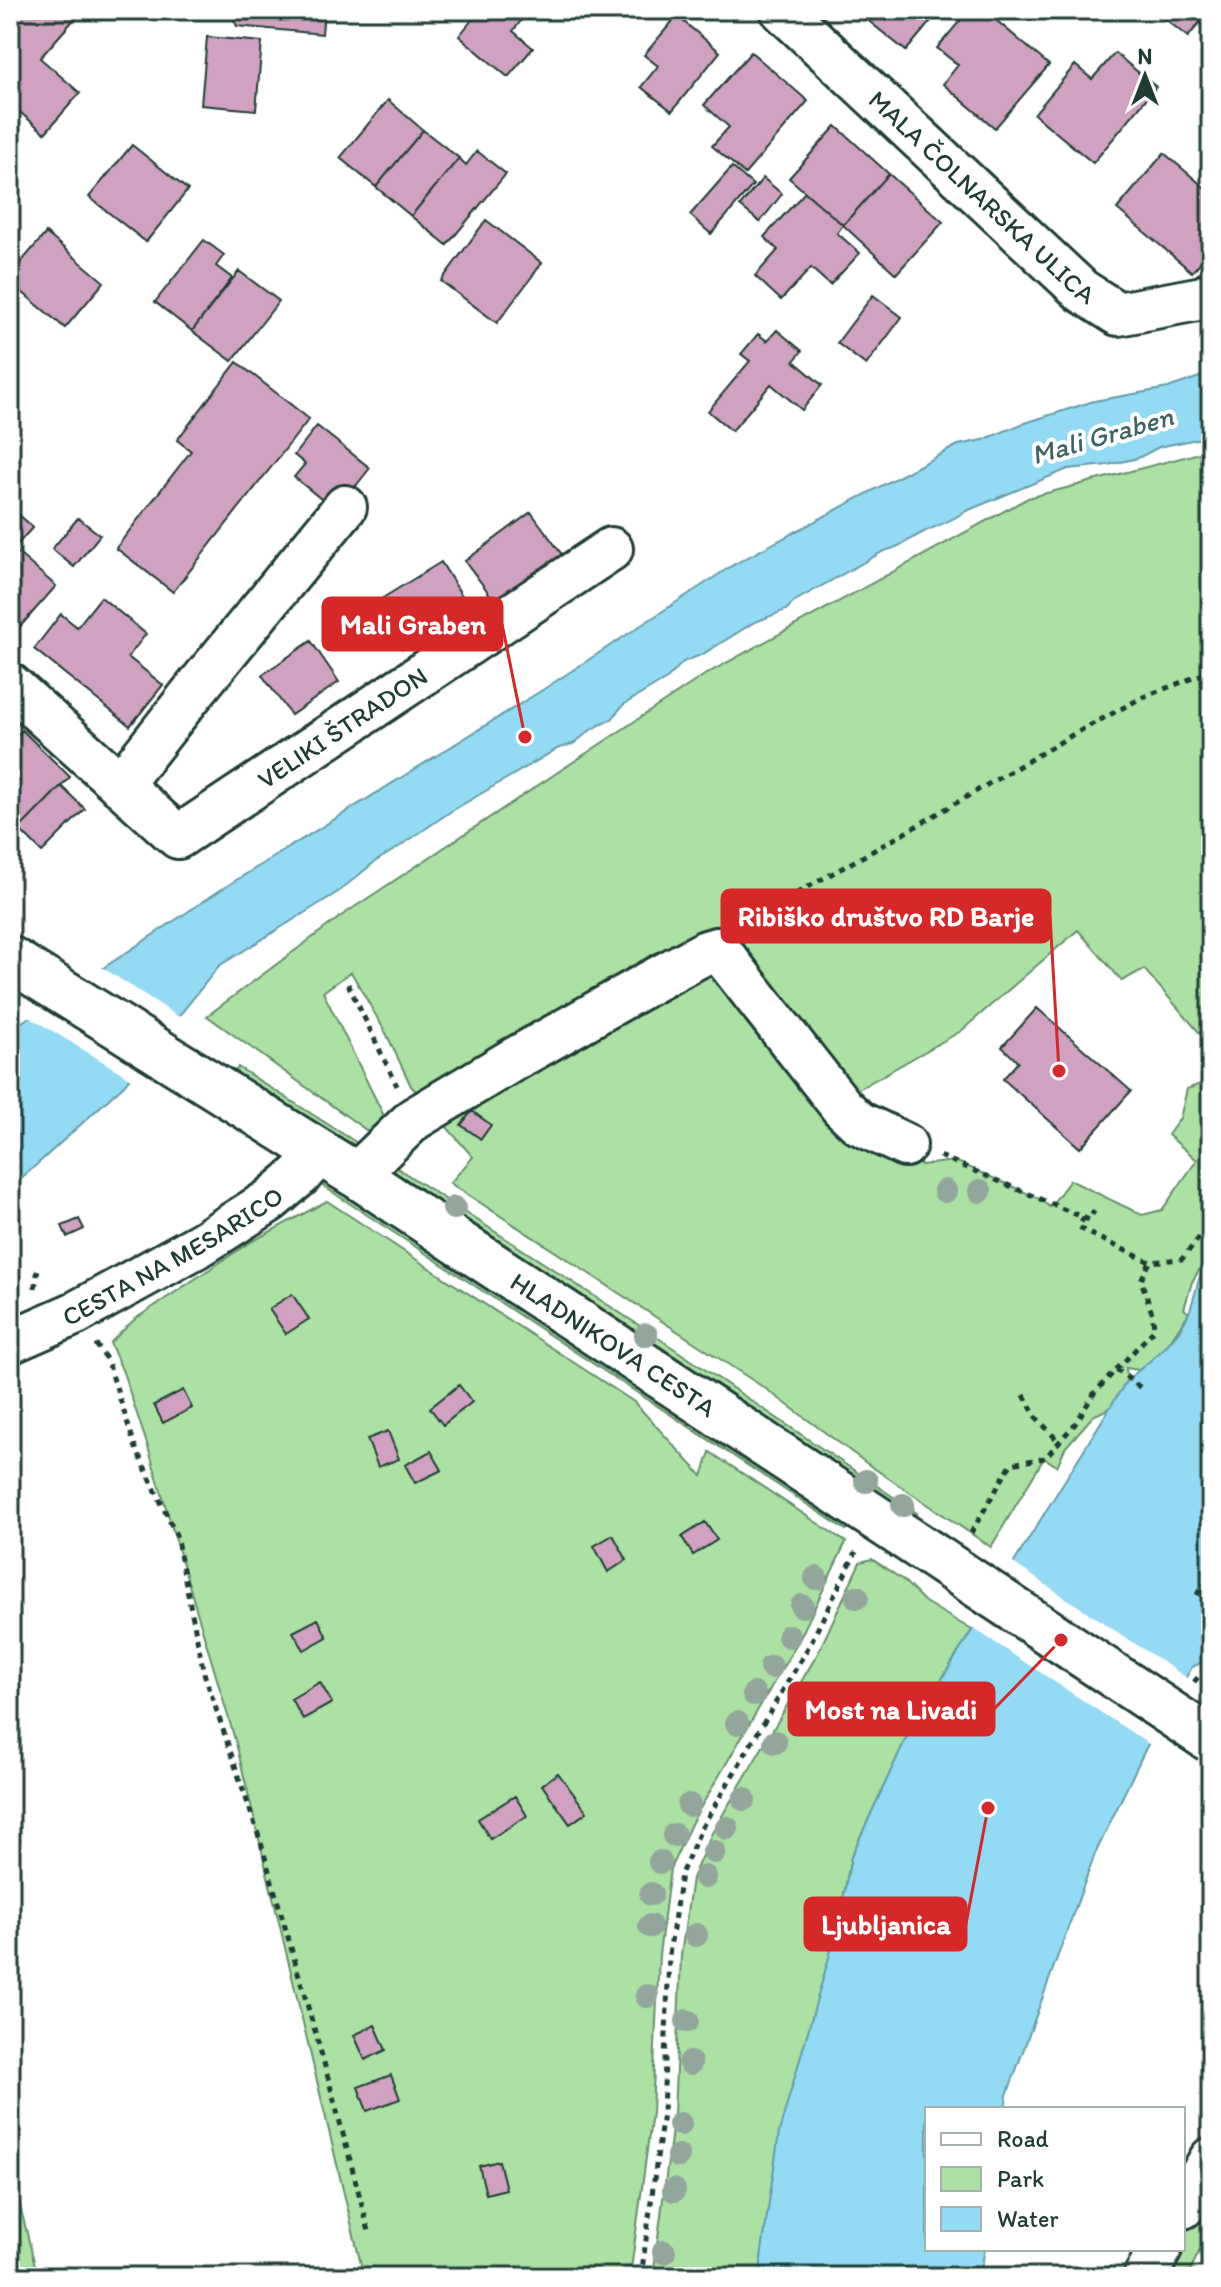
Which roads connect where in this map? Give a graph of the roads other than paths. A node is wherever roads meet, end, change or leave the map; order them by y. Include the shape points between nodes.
1 (782, 10) edge
2 (1211, 293) edge
3 (345, 507) dead end
4 (611, 549) dead end
5 (10, 685) edge
6 (120, 785) junction
7 (10, 959) edge
8 (905, 1145) dead end
9 (338, 1163) junction
10 (10, 1342) edge
11 (1211, 1740) edge
12 (1211, 2159) edge
13 (1185, 2204) edge
14 (1159, 2251) edge
15 (1145, 2277) edge

1 - 2 street, MALA ČOLNARSKA ULICA via 1082,291 1118,314
3 - 6 street
4 - 6 street, VELIKI ŠTRADON via 178,837
5 - 6 street, VELIKI ŠTRADON
7 - 9 main road, HLADNIKOVA CESTA
8 - 9 street, CESTA NA MESARICO via 859,1123 842,1107 716,949
9 - 10 street, CESTA NA MESARICO via 300,1175 203,1243 76,1313
9 - 11 main road, HLADNIKOVA CESTA, bridge
12 - 13 street
14 - 15 street

